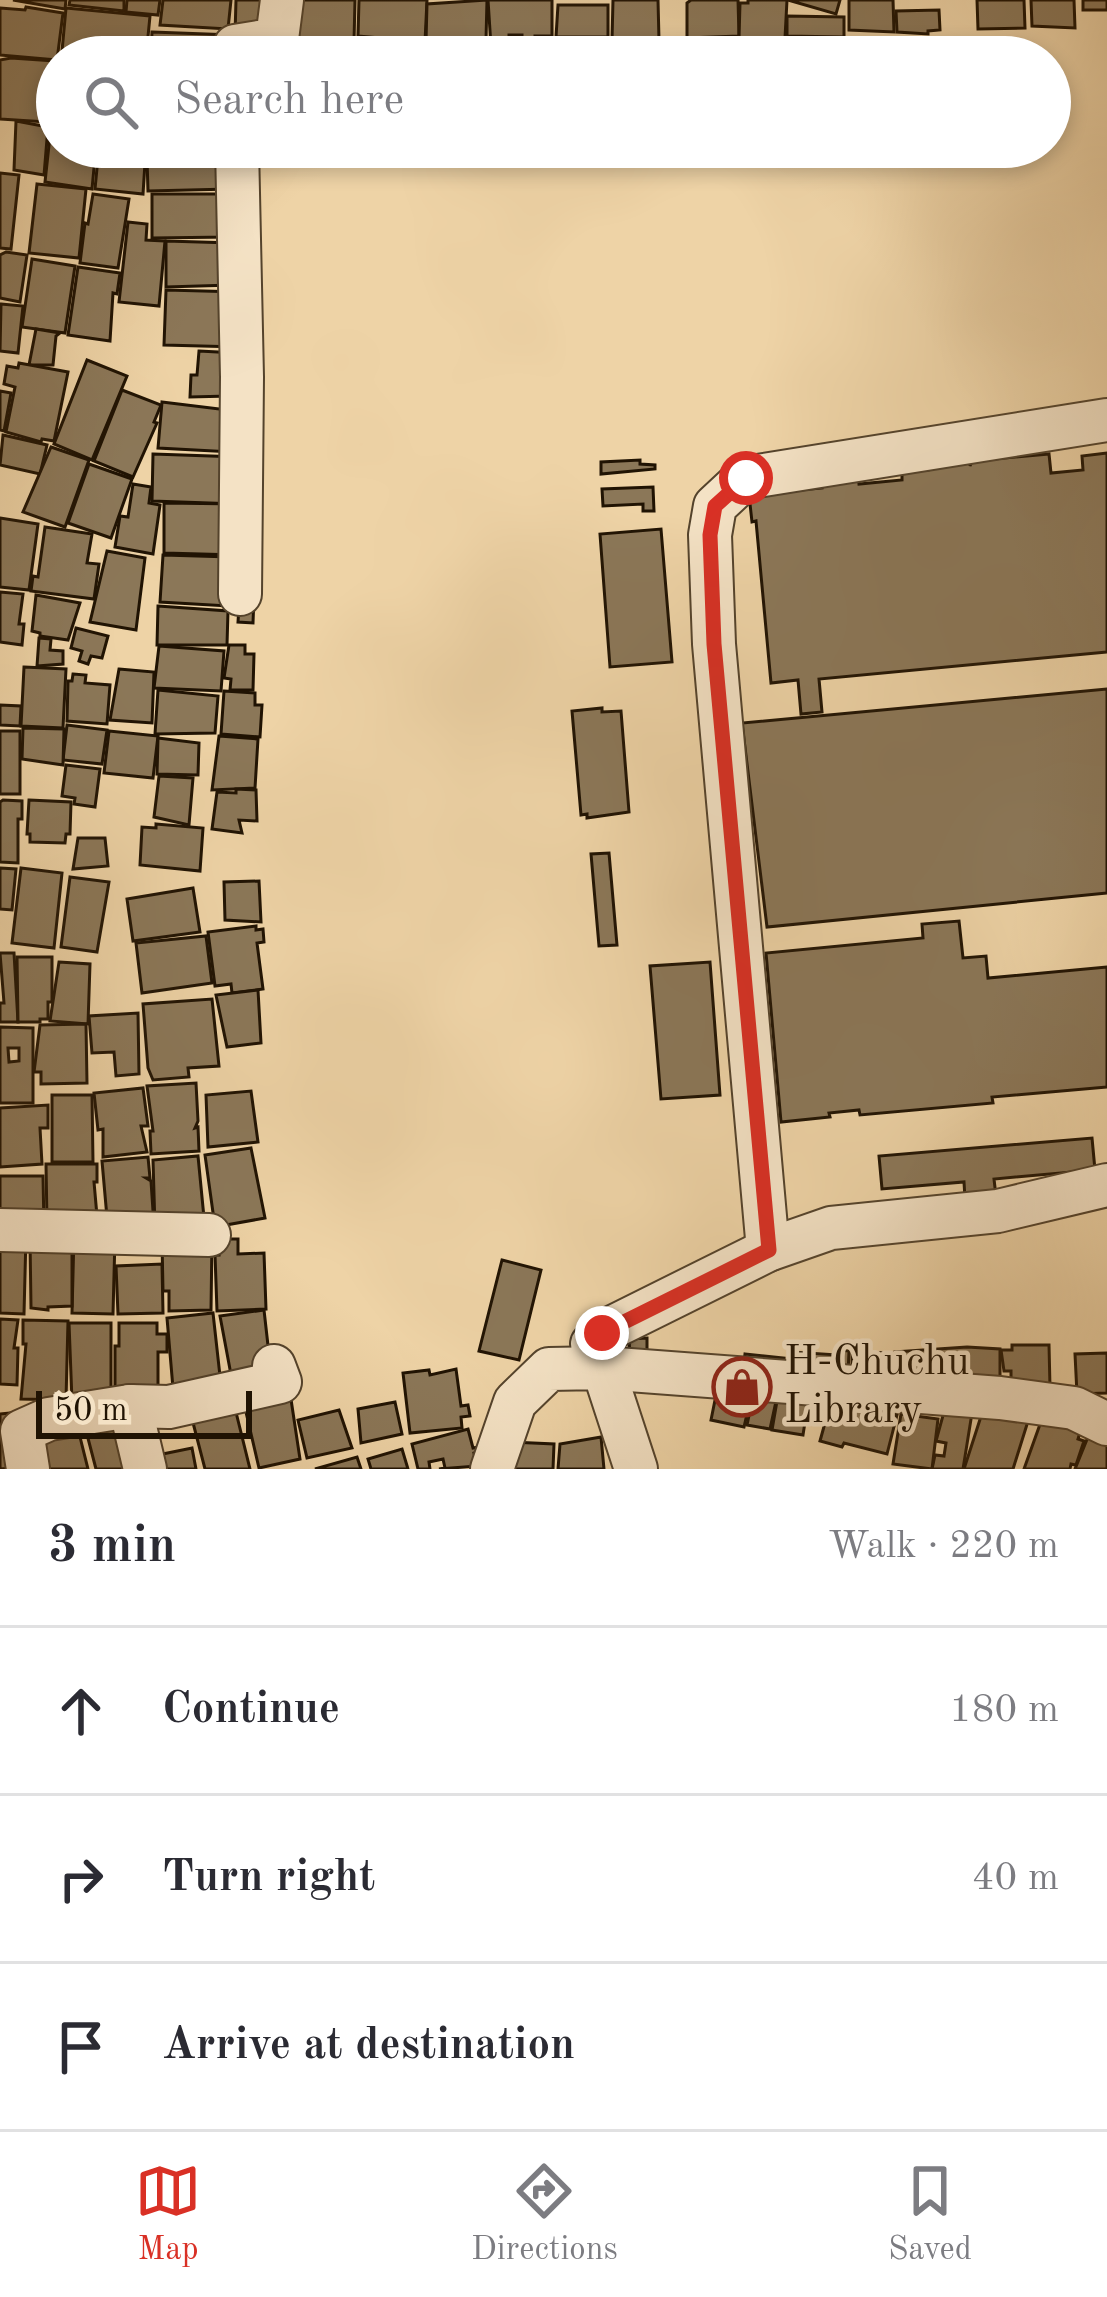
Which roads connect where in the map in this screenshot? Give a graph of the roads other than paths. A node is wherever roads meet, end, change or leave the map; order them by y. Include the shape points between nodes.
1 (282, 0) edge
2 (277, 36) edge
3 (238, 168) edge
4 (1107, 420) edge
5 (240, 594) dead end
6 (1107, 1185) edge
7 (0, 1230) edge
8 (209, 1235) dead end
9 (769, 1250) junction
10 (274, 1366) dead end
11 (603, 1368) junction
12 (130, 1406) junction
13 (1107, 1424) edge
14 (28, 1469) edge
15 (146, 1469) edge
16 (492, 1469) edge
17 (636, 1469) edge

1 - 2 street
3 - 5 street
4 - 9 street via 746,478 715,506 714,644
6 - 9 street via 998,1211 831,1228
7 - 8 street
9 - 11 street via 602,1333 592,1344
10 - 12 street via 280,1382 169,1407
11 - 13 street via 1000,1398 1074,1408
11 - 16 street via 549,1369 515,1402
11 - 17 street
12 - 14 street via 22,1431
12 - 15 street

